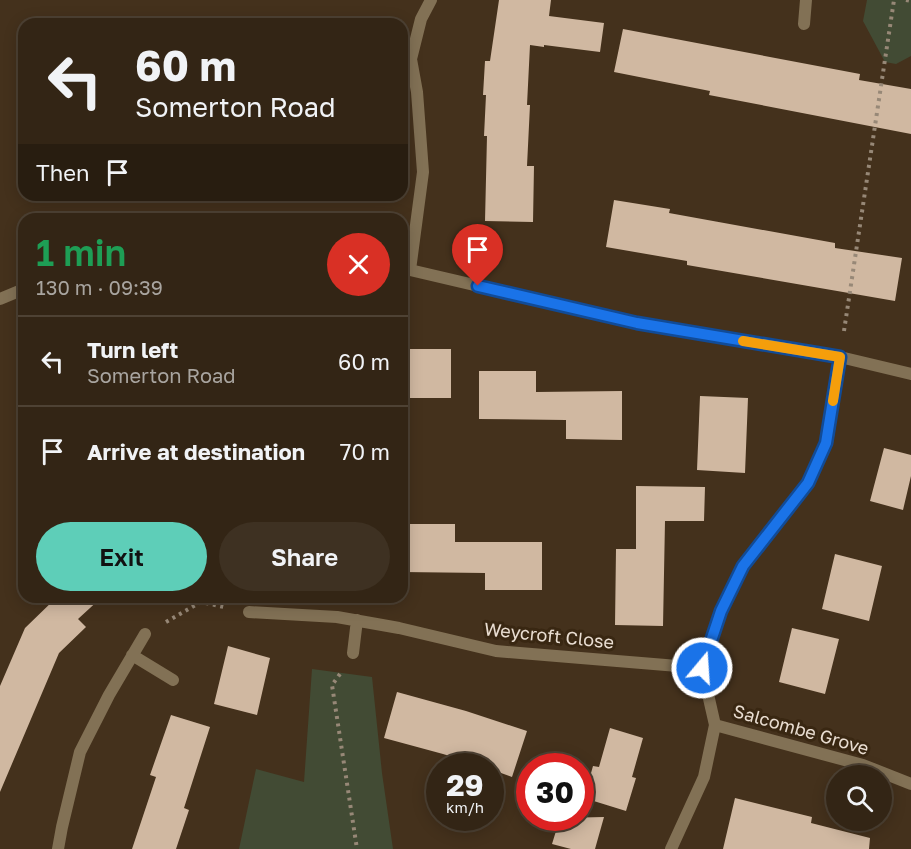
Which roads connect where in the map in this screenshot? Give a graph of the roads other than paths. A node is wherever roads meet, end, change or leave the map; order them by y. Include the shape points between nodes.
1 (431, 0) edge
2 (806, 0) edge
3 (804, 24) dead end
4 (408, 258) edge
5 (408, 270) edge
6 (18, 292) edge
7 (0, 299) edge
8 (840, 357) junction
9 (911, 374) edge
10 (249, 612) dead end
11 (357, 620) junction
12 (145, 634) road end
13 (353, 653) road end
14 (132, 655) junction
15 (702, 668) junction
16 (173, 680) dead end
17 (715, 725) junction
18 (911, 784) edge
19 (58, 849) edge
20 (672, 849) edge

1 - 4 street via 421,19 411,59 423,172
2 - 3 street
5 - 8 street via 637,323
6 - 7 street
8 - 9 street
8 - 15 street via 826,443 808,483 743,566 721,611
10 - 11 street, Weycroft Close
11 - 13 street
11 - 15 street, Weycroft Close via 496,651
12 - 14 street
14 - 16 street
14 - 19 street via 80,752
15 - 17 street
17 - 18 street, Salcombe Grove via 863,765
17 - 20 street via 704,777

